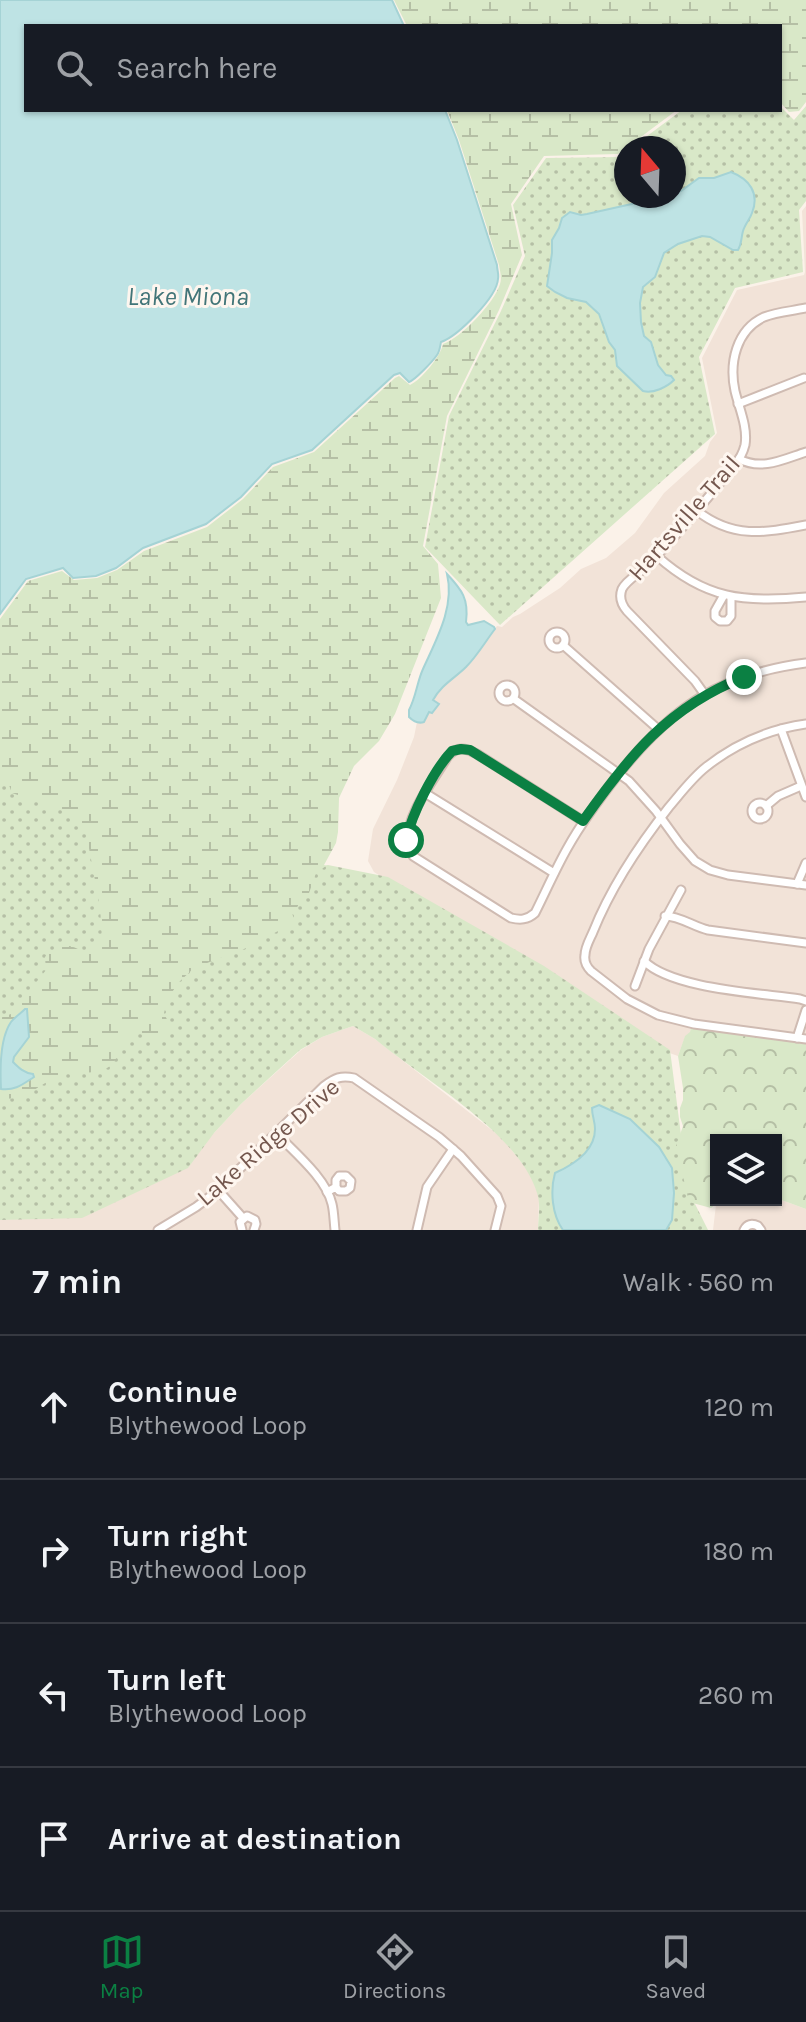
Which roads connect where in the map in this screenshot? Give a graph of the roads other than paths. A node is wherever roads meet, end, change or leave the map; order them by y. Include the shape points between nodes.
1 (806, 308) edge
2 (806, 369) edge
3 (805, 380) edge
4 (738, 404) junction
5 (806, 452) edge
6 (739, 459) junction
7 (696, 510) junction
8 (806, 525) edge
9 (657, 556) junction
10 (806, 597) edge
11 (563, 645) dead end
12 (806, 663) edge
13 (705, 695) junction
14 (514, 699) dead end
15 (806, 724) edge
16 (658, 729) junction
17 (781, 729) junction
18 (619, 774) junction
19 (801, 786) junction
20 (425, 793) junction
21 (806, 797) edge
22 (766, 806) dead end
23 (661, 817) junction
24 (583, 821) junction
25 (806, 863) edge
26 (554, 873) junction
27 (797, 884) junction
28 (806, 885) edge
29 (681, 890) dead end
30 (665, 916) junction
31 (806, 943) edge
32 (644, 961) junction
33 (635, 986) dead end
34 (806, 1001) edge
35 (806, 1010) edge
36 (802, 1039) edge
37 (276, 1133) junction
38 (453, 1149) junction
39 (336, 1187) dead end
40 (218, 1190) junction
41 (327, 1192) junction
42 (243, 1218) junction
43 (158, 1230) edge
44 (242, 1230) edge
45 (254, 1230) edge
46 (335, 1230) edge
47 (417, 1230) edge
48 (495, 1230) edge
49 (744, 1230) edge
50 (761, 1230) edge

1 - 4 street, Hartsville Trail via 767,316 745,332 734,356
2 - 3 street
3 - 4 street
4 - 6 street, Hartsville Trail via 745,435
5 - 6 street via 765,465
6 - 7 street, Hartsville Trail
7 - 8 street via 724,527 748,532
7 - 9 street, Hartsville Trail
9 - 10 street via 682,576 727,596
9 - 13 street, Hartsville Trail via 626,583 621,601
11 - 16 street
12 - 13 street via 772,668
13 - 16 street
14 - 18 street
15 - 17 street
16 - 18 street
17 - 19 street
17 - 23 street via 737,746 706,767
18 - 23 street
18 - 24 street
19 - 21 street
19 - 22 street
20 - 24 street via 448,756 466,749
20 - 26 street
20 - 26 street via 408,834 410,852 511,918 535,913
23 - 27 street via 688,854 710,870
23 - 36 street via 607,900 585,954 587,966 627,999 658,1015
24 - 26 street
25 - 27 street
27 - 28 street
29 - 30 street
30 - 31 street via 708,930
30 - 32 street
32 - 33 street
32 - 34 street via 688,983
35 - 36 street
37 - 38 street, Lake Ridge Drive via 324,1086 344,1075
37 - 40 street, Lake Ridge Drive
37 - 41 street
38 - 47 street via 427,1187
38 - 48 street, Lake Ridge Drive via 497,1196 501,1206
39 - 41 street
40 - 42 street
40 - 43 street, Lake Ridge Drive
41 - 46 street
42 - 44 street
42 - 45 street via 254,1218
49 - 50 street via 752,1224

